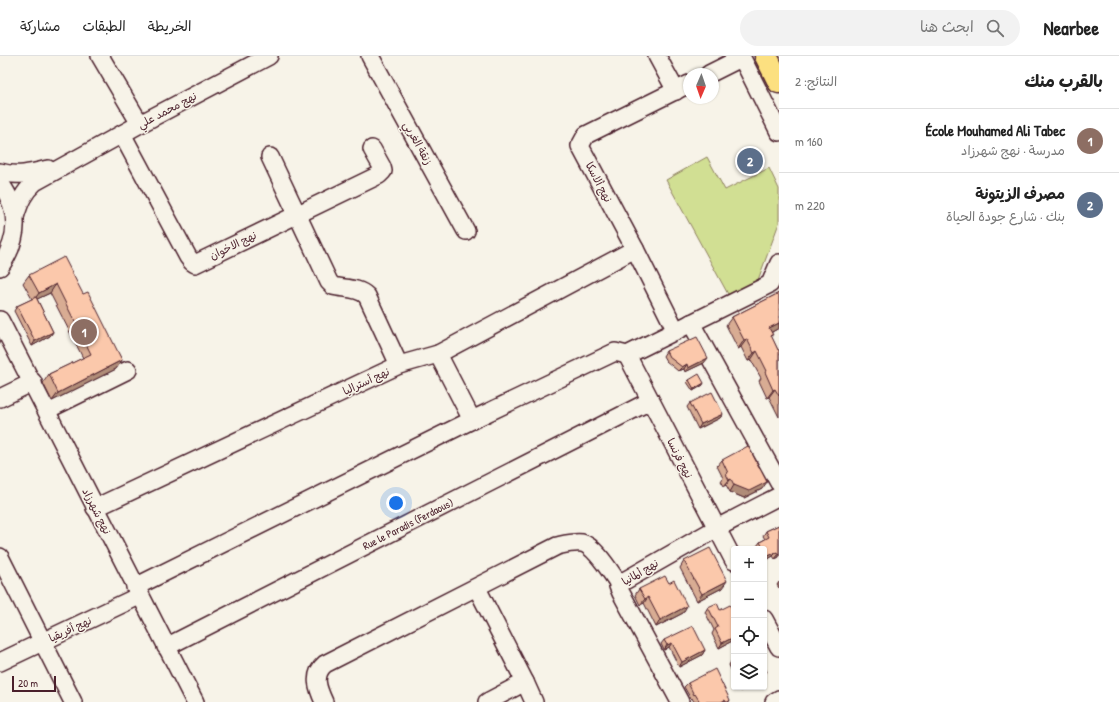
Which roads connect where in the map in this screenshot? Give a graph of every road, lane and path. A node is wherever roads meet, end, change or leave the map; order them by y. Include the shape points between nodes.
1 (100, 56) edge
2 (370, 56) edge
3 (657, 56) edge
4 (766, 56) edge
5 (741, 57) edge
6 (262, 58) edge
7 (719, 69) edge
8 (779, 82) edge
9 (682, 87) edge
10 (140, 124) junction
11 (779, 132) edge
12 (122, 134) junction
13 (372, 149) dead end
14 (270, 157) dead end
15 (66, 164) junction
16 (0, 172) edge
17 (0, 183) edge
18 (297, 215) junction
19 (15, 217) junction
20 (466, 231) dead end
21 (635, 249) junction
22 (779, 263) edge
23 (0, 267) edge
24 (0, 322) edge
25 (691, 323) junction
26 (676, 330) junction
27 (438, 354) junction
28 (627, 355) junction
29 (399, 365) junction
30 (128, 370) dead end
31 (33, 382) junction
32 (0, 398) edge
33 (650, 400) junction
34 (46, 410) junction
35 (472, 420) junction
36 (779, 483) edge
37 (779, 496) edge
38 (95, 508) junction
39 (717, 528) junction
40 (731, 555) edge
41 (0, 556) edge
42 (619, 584) junction
43 (477, 588) junction
44 (137, 592) junction
45 (767, 625) edge
46 (43, 641) junction
47 (166, 647) junction
48 (779, 648) edge
49 (0, 662) edge
50 (525, 682) junction
51 (779, 699) edge
52 (73, 702) edge
53 (194, 702) edge
54 (324, 702) edge
55 (487, 702) edge
56 (534, 702) edge
57 (680, 702) edge
58 (774, 702) edge

1 - 10 street
2 - 20 street, زنقة الغربي
3 - 9 street
4 - 8 highway
5 - 7 street
5 - 11 street
6 - 10 street, نهج محمد علي
9 - 21 street, نهج ألاسكا via 586,135 580,146
10 - 12 street, نهج محمد علي
12 - 15 street, نهج محمد علي
12 - 18 street, نهج الاخوان via 188,257 195,264
13 - 18 street, نهج الاخوان via 382,167 383,171 379,175
14 - 18 street
15 - 16 street via 20,175
15 - 19 street via 35,182 26,191
17 - 19 street via 12,204
18 - 29 street via 333,286 357,290 367,296
19 - 23 street via 13,244
21 - 26 street, نهج ألاسكا
21 - 27 street, نهج أستراليا
22 - 25 street via 770,284
24 - 31 street, نهج شهرزاد
25 - 26 street
25 - 36 street
26 - 28 street
27 - 29 street, نهج أستراليا
27 - 35 street
28 - 33 street, نهج فرنسا
28 - 35 street, نهج أفريقيا via 615,352
29 - 38 street, نهج أستراليا
30 - 34 street
31 - 32 street
31 - 34 street, نهج شهرزاد
33 - 39 street, نهج فرنسا
33 - 47 street, Rue le Paradis (Ferdaous)
34 - 38 street, نهج شهرزاد
35 - 44 street, نهج أفريقيا
37 - 39 street, نهج ألمانيا
38 - 44 street, نهج شهرزاد
39 - 40 street, نهج فرنسا
39 - 42 street, نهج ألمانيا
41 - 46 street
42 - 43 street via 594,550 584,543 571,542 558,546
42 - 57 street, نهج ألمانيا via 621,593
43 - 50 street
43 - 54 street via 325,664 319,669 318,677 318,689
44 - 46 street, نهج أفريقيا
44 - 47 street, نهج شهرزاد
45 - 48 street
46 - 49 street, نهج أفريقيا
46 - 52 street
47 - 53 street, نهج شهرزاد
50 - 55 street
50 - 56 street
51 - 58 street

